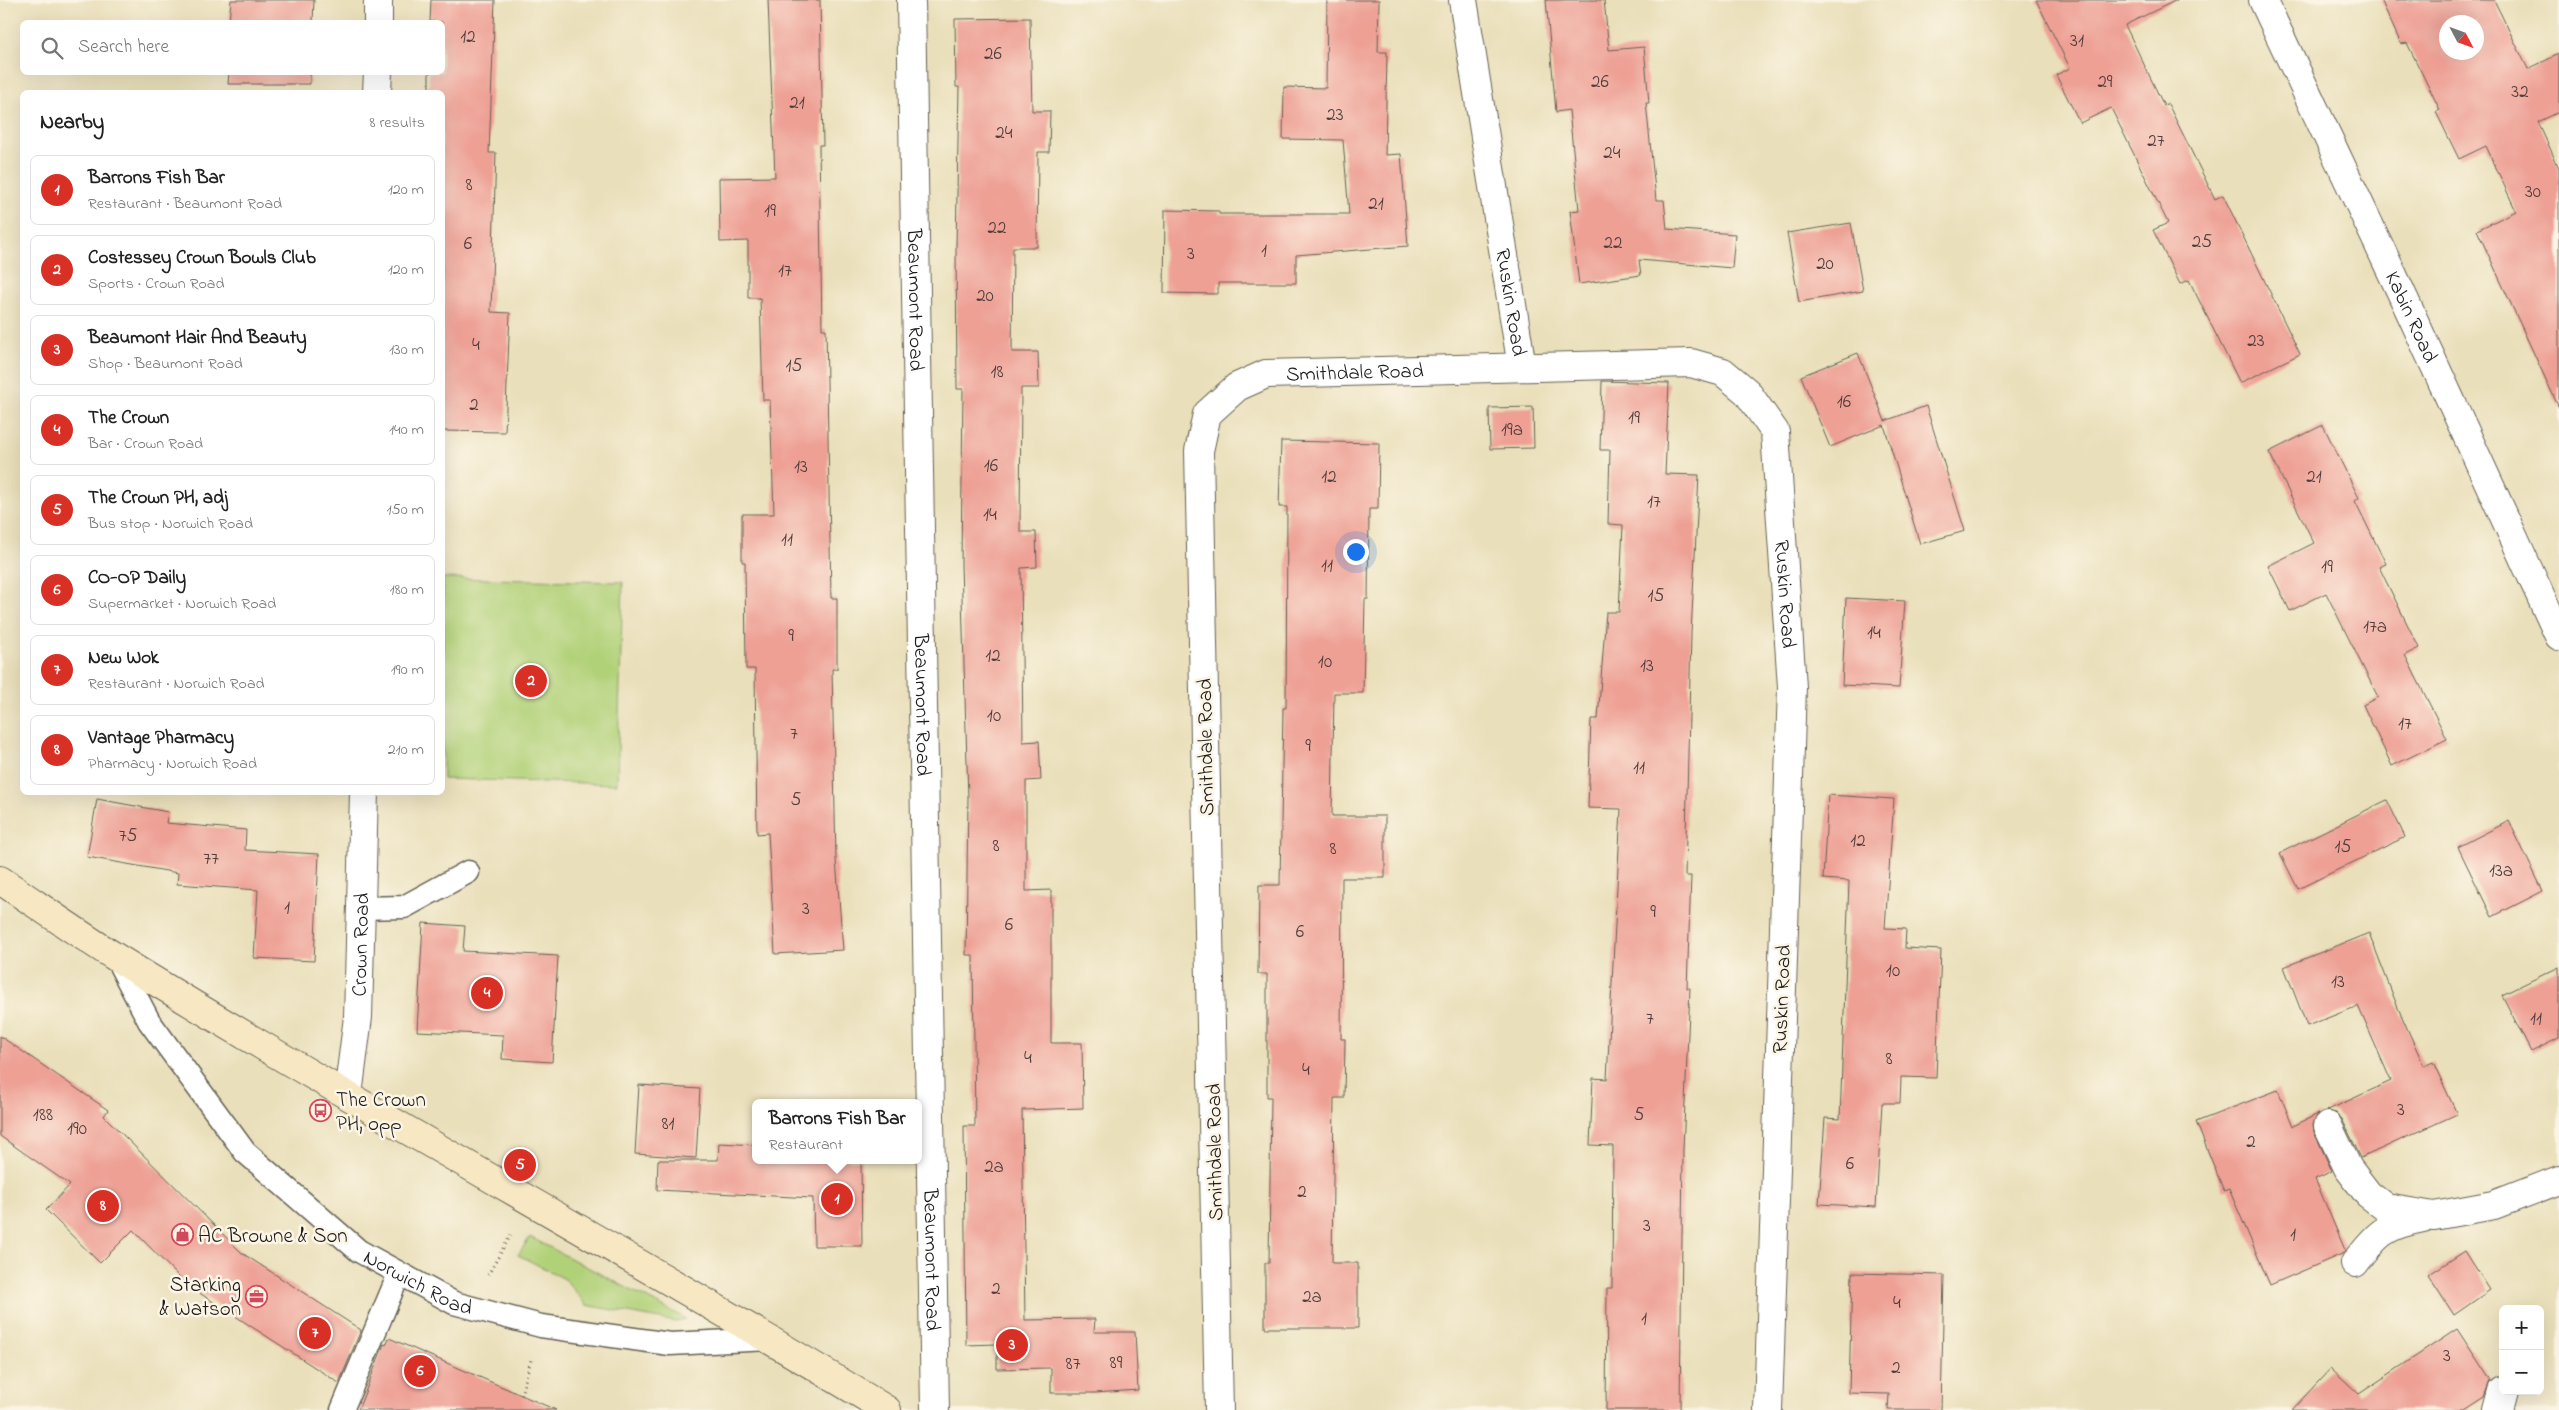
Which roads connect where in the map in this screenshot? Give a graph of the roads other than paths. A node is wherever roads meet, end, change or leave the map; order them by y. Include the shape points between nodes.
1 (378, 0) edge
2 (911, 0) edge
3 (1463, 0) edge
4 (2263, 0) edge
5 (378, 20) edge
6 (378, 75) edge
7 (377, 90) edge
8 (1522, 367) junction
9 (2559, 636) edge
10 (364, 795) edge
11 (468, 872) dead end
12 (0, 880) edge
13 (361, 908) junction
14 (115, 956) junction
15 (348, 1095) junction
16 (2328, 1126) dead end
17 (2559, 1180) edge
18 (2434, 1216) junction
19 (2355, 1263) dead end
20 (400, 1274) junction
21 (771, 1339) junction
22 (2502, 1395) edge
23 (342, 1410) edge
24 (887, 1410) edge
25 (935, 1410) edge
26 (1219, 1410) edge
27 (1768, 1410) edge
28 (2498, 1410) edge

1 - 5 street
2 - 25 street, Beaumont Road
3 - 8 street, Ruskin Road
4 - 9 street, Kabin Road
6 - 7 street
8 - 26 street, Smithdale Road via 1266,374 1237,386 1207,414 1199,451
8 - 27 street, Ruskin Road via 1691,363 1723,372 1747,392 1775,432 1792,687
10 - 13 street, Crown Road
11 - 13 lane via 404,907
12 - 14 street, Norwich Road
13 - 15 street, Crown Road via 358,1017
14 - 15 street, Norwich Road
14 - 20 lane, Norwich Road via 149,1021 245,1152 343,1239
15 - 21 street, Norwich Road
16 - 18 street via 2348,1168 2368,1194 2386,1208
17 - 18 street via 2494,1205
18 - 19 street via 2389,1226
20 - 21 lane, Norwich Road via 454,1303 541,1326 670,1344
20 - 23 lane
21 - 24 street, Norwich Road
22 - 28 street

